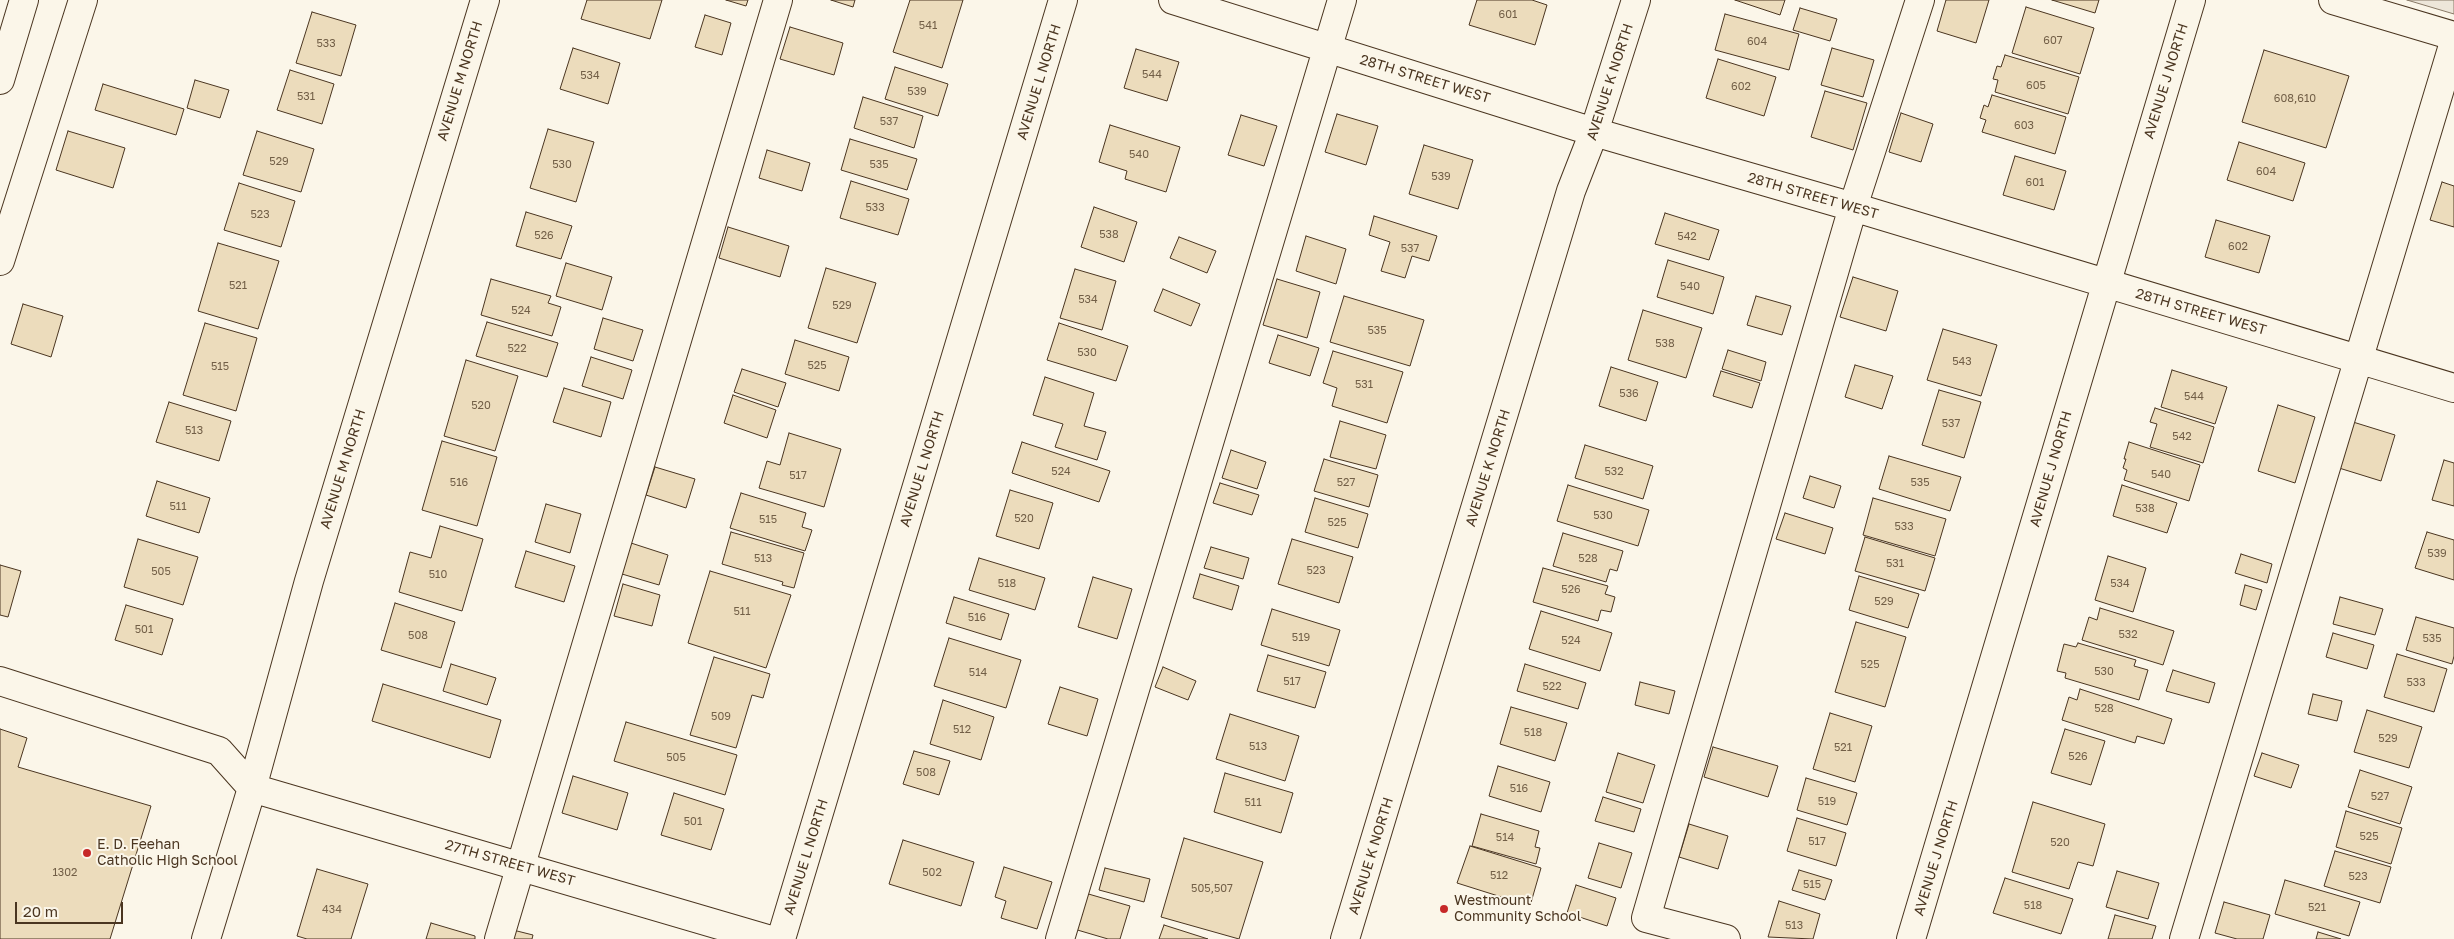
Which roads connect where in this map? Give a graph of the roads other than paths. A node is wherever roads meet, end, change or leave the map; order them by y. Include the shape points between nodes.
1 (24, 0) edge
2 (83, 0) edge
3 (485, 0) edge
4 (778, 0) edge
5 (1063, 0) edge
6 (1173, 0) edge
7 (1342, 0) edge
8 (1636, 0) edge
9 (1920, 0) edge
10 (2191, 0) edge
11 (2333, 0) edge
12 (2454, 36) edge
13 (2454, 42) edge
14 (1327, 48) junction
15 (0, 80) edge
16 (1594, 132) junction
17 (1853, 207) junction
18 (0, 260) edge
19 (2105, 284) junction
20 (2358, 358) junction
21 (2454, 388) edge
22 (0, 680) edge
23 (252, 788) junction
24 (521, 866) junction
25 (206, 939) edge
26 (499, 939) edge
27 (768, 939) edge
28 (781, 939) edge
29 (1060, 939) edge
30 (1345, 939) edge
31 (1726, 939) edge
32 (1911, 939) edge
33 (2184, 939) edge

1 - 15 street
2 - 18 street
3 - 23 street, AVENUE M NORTH via 309,581
4 - 24 street
5 - 28 street, AVENUE L NORTH
6 - 14 street, 28TH STREET WEST
7 - 14 street
8 - 16 street, AVENUE K NORTH
9 - 17 street
10 - 19 street, AVENUE J NORTH
11 - 12 street
13 - 20 street
14 - 16 street, 28TH STREET WEST
14 - 29 street
16 - 17 street, 28TH STREET WEST
16 - 30 street, AVENUE K NORTH via 1571,191
17 - 19 street, 28TH STREET WEST
17 - 31 street via 1646,918
19 - 20 street, 28TH STREET WEST
19 - 32 street, AVENUE J NORTH
20 - 21 street, 28TH STREET WEST
20 - 33 street
22 - 23 street via 219,751
23 - 24 street, 27TH STREET WEST
23 - 25 street, AVENUE M NORTH
24 - 26 street
24 - 27 street, 27TH STREET WEST

